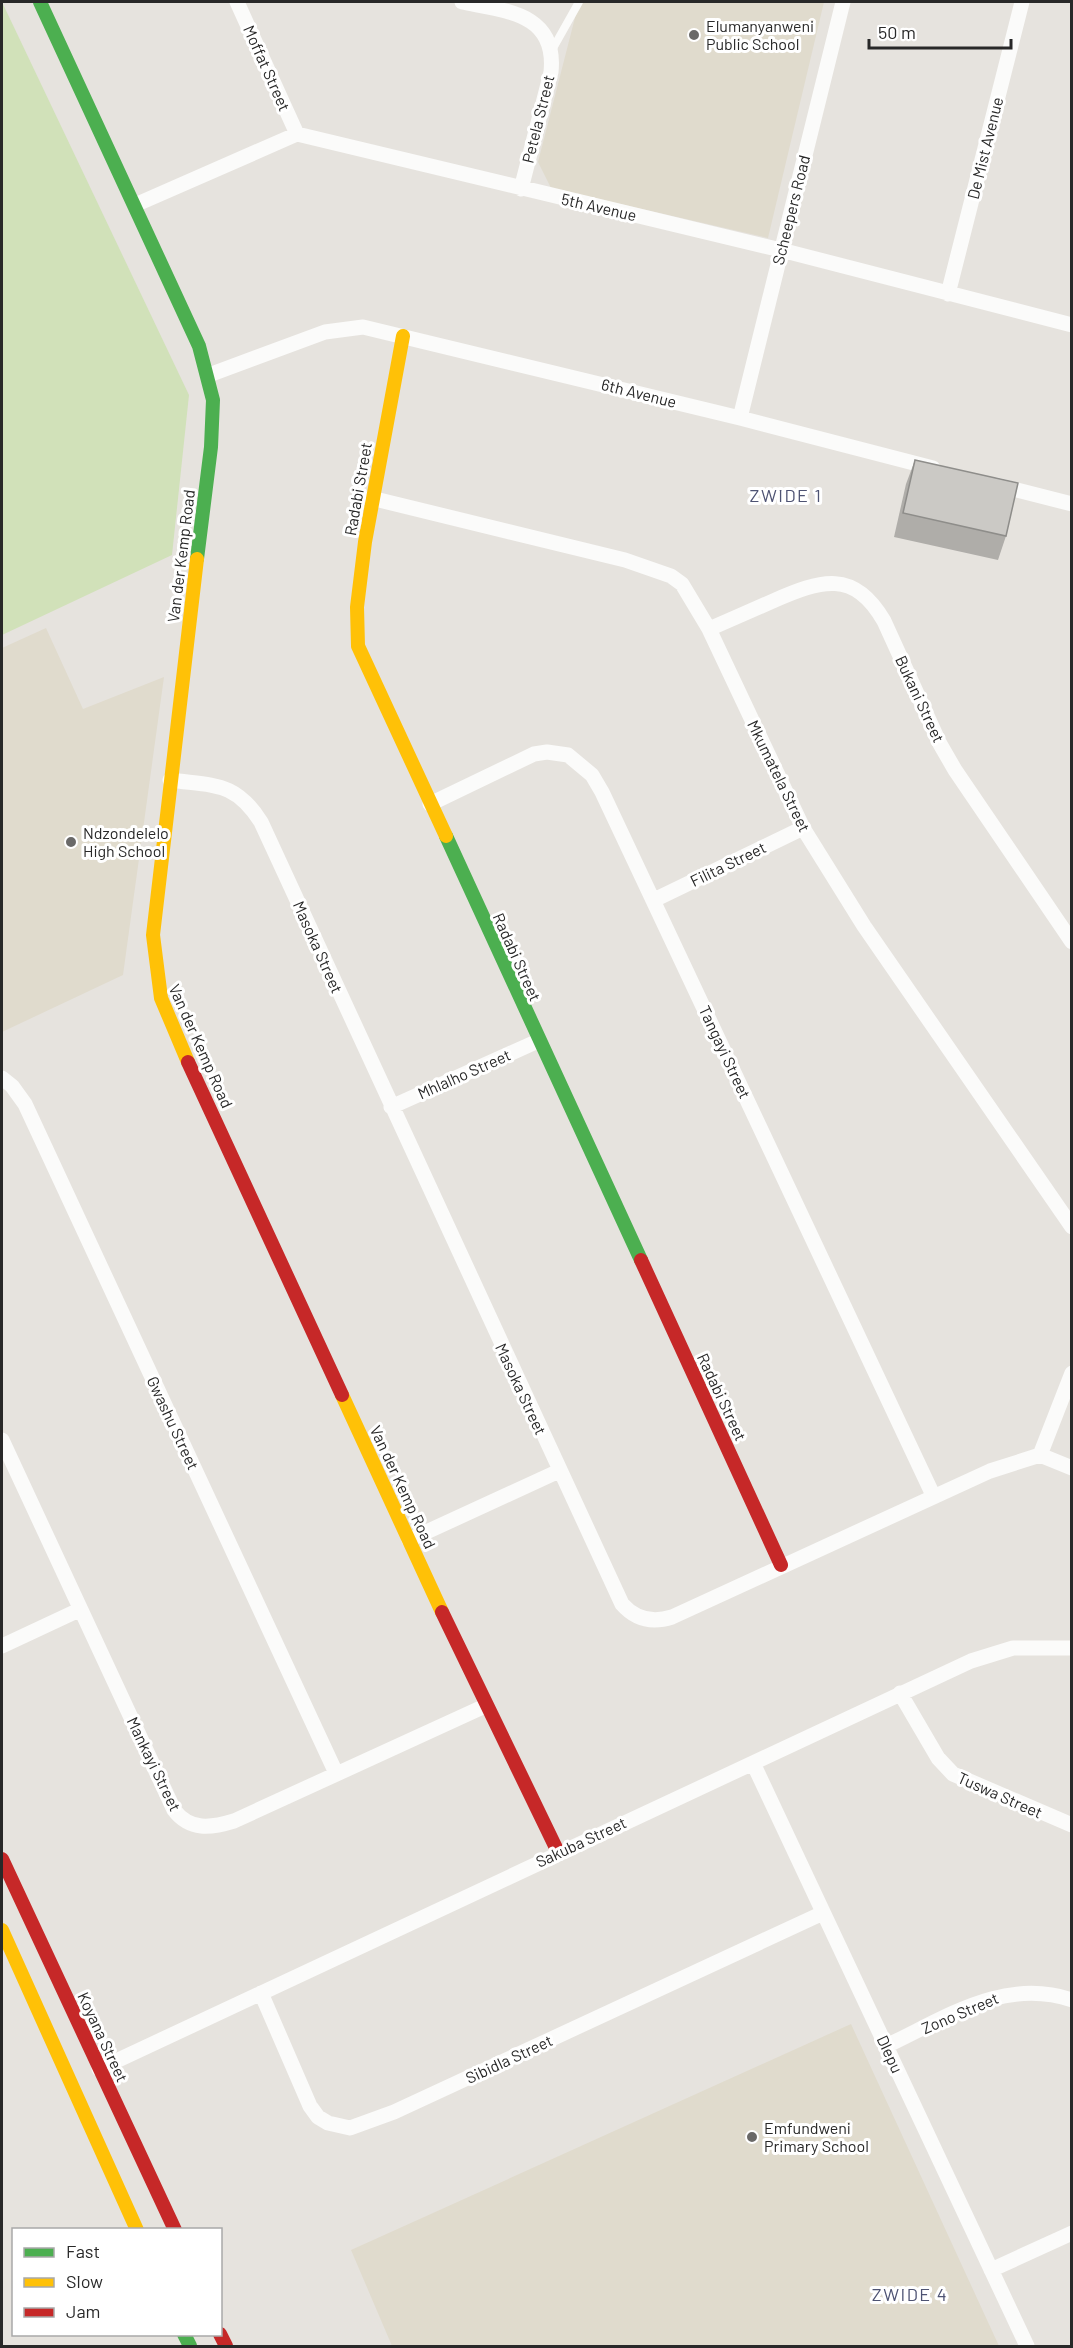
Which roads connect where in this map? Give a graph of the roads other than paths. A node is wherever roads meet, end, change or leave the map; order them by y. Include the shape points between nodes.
1 (40, 2) edge
2 (237, 2) edge
3 (462, 2) edge
4 (579, 2) edge
5 (843, 2) edge
6 (1022, 2) edge
7 (551, 52) junction
8 (297, 134) junction
9 (521, 189) junction
10 (135, 205) junction
11 (781, 250) junction
12 (948, 294) junction
13 (1071, 325) edge
14 (403, 336) junction
15 (209, 375) junction
16 (740, 418) junction
17 (946, 471) edge
18 (980, 480) edge
19 (371, 498) junction
20 (1071, 504) edge
21 (709, 629) junction
22 (170, 780) junction
23 (430, 804) junction
24 (803, 828) junction
25 (654, 900) junction
26 (1071, 942) edge
27 (538, 1041) junction
28 (2, 1078) edge
29 (391, 1107) junction
30 (1071, 1227) edge
31 (1071, 1373) edge
32 (2, 1440) edge
33 (1040, 1455) junction
34 (1071, 1468) edge
35 (559, 1471) junction
36 (933, 1495) junction
37 (409, 1540) junction
38 (781, 1565) junction
39 (79, 1610) junction
40 (2, 1646) edge
41 (1071, 1648) edge
42 (900, 1693) junction
43 (485, 1706) junction
44 (753, 1763) junction
45 (336, 1773) junction
46 (1071, 1825) edge
47 (558, 1852) junction
48 (2, 1859) edge
49 (822, 1913) junction
50 (2, 1930) edge
51 (261, 1993) junction
52 (1071, 2000) edge
53 (886, 2046) junction
54 (99, 2069) junction
55 (137, 2228) edge
56 (175, 2228) edge
57 (1071, 2234) edge
58 (991, 2271) junction
59 (1026, 2346) edge

1 - 10 street, Van der Kemp Road
2 - 8 street, Moffat Street
3 - 7 street, Petela Street via 530,20 540,28
4 - 7 lane
5 - 11 street, Scheepers Road
6 - 12 street, De Mist Avenue
7 - 9 street, Petela Street via 551,72
8 - 9 street, 5th Avenue
8 - 10 street
9 - 11 street, 5th Avenue
10 - 15 street, Van der Kemp Road
11 - 12 street, 5th Avenue
11 - 16 street, Scheepers Road
12 - 13 street, 5th Avenue
14 - 15 street, 6th Avenue via 363,327 344,328
14 - 16 street, 6th Avenue
14 - 19 street, Radabi Street
15 - 22 street, Van der Kemp Road via 213,400 211,447
16 - 17 street, 6th Avenue
18 - 20 street
19 - 21 street, Mkumatela Street via 652,568 682,584
19 - 23 street, Radabi Street via 355,626 358,646
21 - 24 street, Mkumatela Street
21 - 26 street, Bukani Street via 814,584 846,585 862,593 884,621 955,770
22 - 29 street, Masoka Street via 229,790 250,804
22 - 37 street, Van der Kemp Road via 152,935 155,979 165,1011
23 - 25 street, Tangayi Street via 534,754 568,755 592,775
23 - 27 street, Radabi Street
24 - 25 street, Filita Street
24 - 30 street, Mkumatela Street via 864,926
25 - 36 street, Tangayi Street
27 - 29 street, Mhlalho Street
27 - 38 street, Radabi Street
28 - 45 street, Gwashu Street via 25,1104
29 - 35 street, Masoka Street
31 - 33 street
32 - 39 street, Mankayi Street
33 - 34 street
33 - 36 street, Masoka Street
35 - 37 street
35 - 38 street, Masoka Street via 622,1604 642,1618 672,1617
36 - 38 street, Masoka Street
37 - 43 street, Van der Kemp Road
39 - 40 street
39 - 45 street, Mankayi Street via 174,1810 186,1821 204,1827 234,1821
41 - 42 street, Sakuba Street via 1013,1648 972,1661
42 - 44 street, Sakuba Street
42 - 46 street, Tuswa Street via 938,1758 953,1774
43 - 45 street, Mankayi Street
43 - 47 street, Van der Kemp Road
44 - 47 street, Sakuba Street
44 - 49 street, Dlepu
47 - 51 street, Sakuba Street
48 - 54 street, Koyana Street
49 - 51 street, Sibidla Street via 394,2112 350,2128 328,2123 310,2106
49 - 53 street, Dlepu
50 - 55 street
51 - 54 street, Sakuba Street
52 - 53 street, Zono Street via 1033,1991 994,1996
53 - 58 street, Dlepu
54 - 56 street, Koyana Street
57 - 58 street
58 - 59 street, Dlepu

